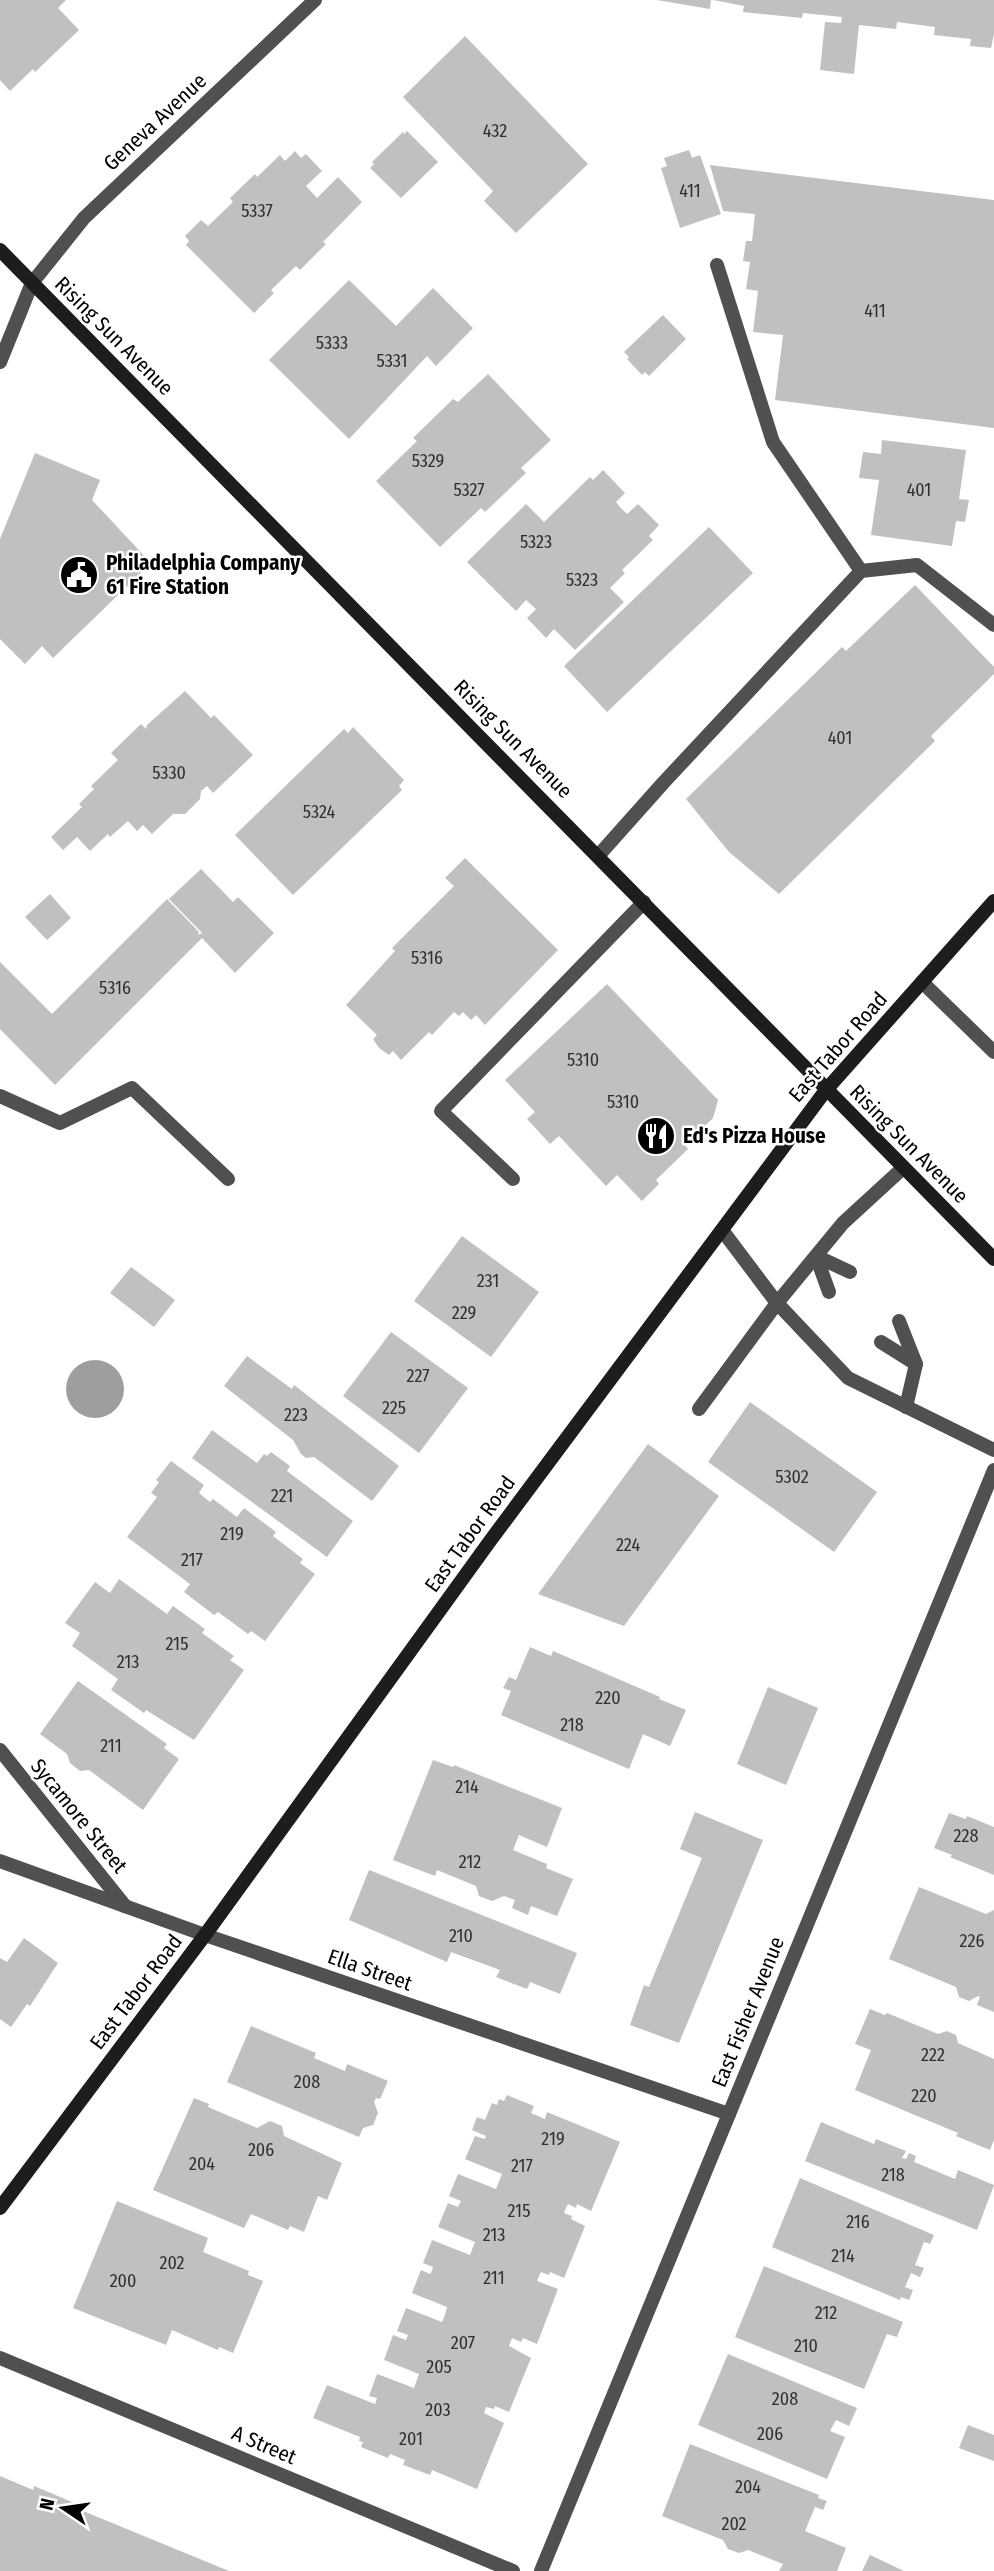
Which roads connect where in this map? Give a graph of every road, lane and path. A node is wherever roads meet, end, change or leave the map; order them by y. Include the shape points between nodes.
1 (315, 0) edge
2 (0, 250) edge
3 (717, 265) dead end
4 (32, 283) junction
5 (0, 362) edge
6 (861, 572) junction
7 (994, 625) edge
8 (598, 856) junction
9 (994, 901) edge
10 (644, 902) junction
11 (922, 982) junction
12 (994, 1052) edge
13 (826, 1090) junction
14 (0, 1096) edge
15 (903, 1168) junction
16 (513, 1179) dead end
17 (228, 1180) dead end
18 (722, 1230) junction
19 (816, 1256) junction
20 (994, 1259) edge
21 (850, 1272) dead end
22 (829, 1292) dead end
23 (777, 1303) junction
24 (899, 1321) dead end
25 (881, 1342) dead end
26 (916, 1364) junction
27 (906, 1406) junction
28 (699, 1409) dead end
29 (994, 1450) edge
30 (994, 1470) edge
31 (0, 1750) edge
32 (0, 1861) edge
33 (126, 1907) junction
34 (205, 1936) junction
35 (729, 2114) junction
36 (0, 2208) edge
37 (0, 2358) edge
38 (513, 2571) edge
39 (541, 2571) edge

1 - 4 street, Geneva Avenue via 84,218
2 - 4 street, Rising Sun Avenue
3 - 6 street via 773,442
4 - 5 street, Geneva Avenue
4 - 8 street, Rising Sun Avenue
6 - 7 street via 917,565
6 - 8 street
8 - 10 street, Rising Sun Avenue
9 - 11 street, East Tabor Road
10 - 13 street, Rising Sun Avenue
10 - 16 street via 441,1111
11 - 12 street
11 - 13 street, East Tabor Road
13 - 15 street, Rising Sun Avenue
13 - 18 street, East Tabor Road
14 - 17 street via 60,1123 132,1088
15 - 19 street via 843,1223
15 - 20 street, Rising Sun Avenue
18 - 23 street
18 - 34 street, East Tabor Road
19 - 21 street
19 - 22 street
19 - 23 street
23 - 27 street via 848,1378
23 - 28 street
24 - 26 street
25 - 26 street
26 - 27 street
27 - 29 street
30 - 35 street, East Fisher Avenue
31 - 33 street, Sycamore Street
32 - 33 street, Ella Street
33 - 34 street, Ella Street
34 - 35 street, Ella Street
34 - 36 street, East Tabor Road
35 - 39 street, East Fisher Avenue
37 - 38 street, A Street

